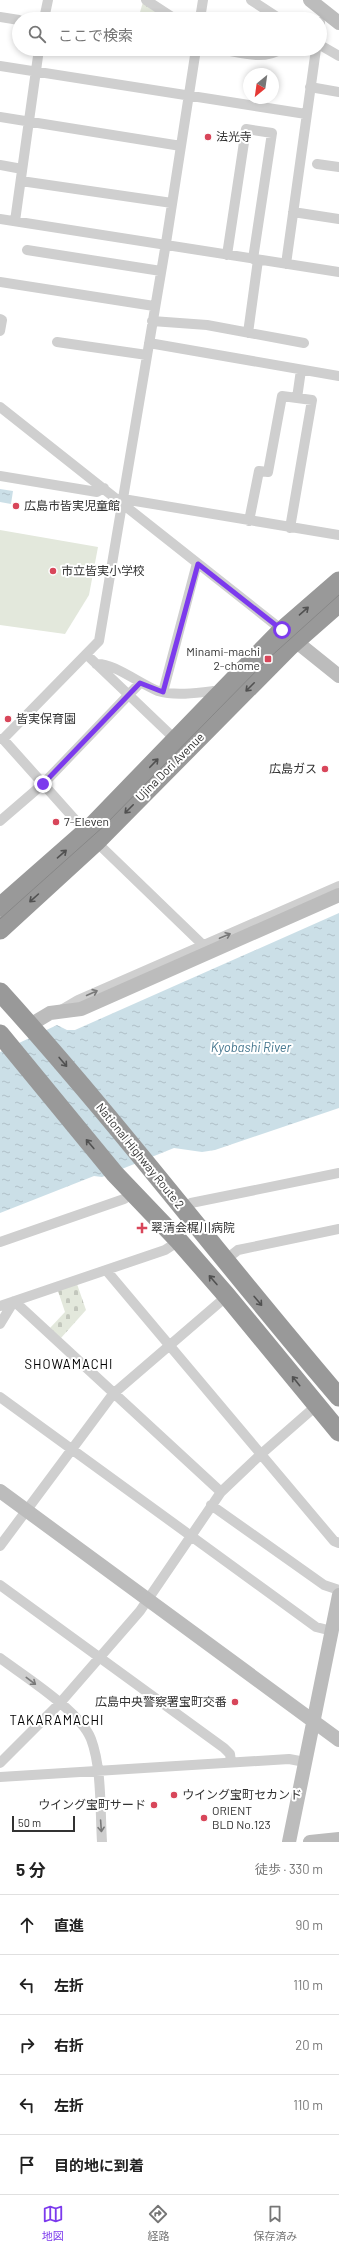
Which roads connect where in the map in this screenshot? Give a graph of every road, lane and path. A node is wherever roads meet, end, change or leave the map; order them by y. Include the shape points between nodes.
1 (48, 0) edge
2 (146, 0) edge
3 (203, 0) edge
4 (251, 0) edge
5 (310, 0) edge
6 (45, 12) edge
7 (164, 12) edge
8 (201, 12) edge
9 (269, 12) edge
10 (317, 12) edge
11 (0, 17) edge
12 (12, 19) edge
13 (327, 21) edge
14 (339, 23) edge
15 (327, 49) edge
16 (38, 56) edge
17 (195, 56) edge
18 (315, 56) edge
19 (339, 56) edge
20 (0, 66) edge
21 (36, 72) junction
22 (310, 87) junction
23 (339, 92) edge
24 (189, 97) junction
25 (306, 114) junction
26 (0, 117) edge
27 (29, 122) junction
28 (181, 146) junction
29 (317, 164) dead end
30 (0, 165) edge
31 (339, 167) edge
32 (22, 169) junction
33 (21, 182) junction
34 (172, 203) junction
35 (293, 212) junction
36 (0, 219) edge
37 (339, 219) edge
38 (15, 221) junction
39 (166, 244) junction
40 (27, 250) dead end
41 (227, 255) junction
42 (256, 259) junction
43 (286, 264) junction
44 (161, 271) junction
45 (339, 272) edge
46 (0, 282) edge
47 (154, 306) junction
48 (0, 319) edge
49 (152, 321) junction
50 (0, 331) edge
51 (248, 333) junction
52 (57, 342) dead end
53 (149, 343) junction
54 (304, 343) dead end
55 (147, 355) junction
56 (301, 370) junction
57 (339, 376) edge
58 (297, 398) junction
59 (0, 406) edge
60 (0, 476) edge
61 (104, 488) junction
62 (122, 502) junction
63 (249, 520) junction
64 (290, 528) junction
65 (339, 535) edge
66 (198, 564) junction
67 (339, 581) edge
68 (339, 603) edge
69 (289, 636) junction
70 (86, 655) junction
71 (96, 664) junction
72 (339, 676) edge
73 (140, 683) junction
74 (163, 692) junction
75 (130, 694) junction
76 (219, 696) junction
77 (2, 739) edge
78 (182, 745) junction
79 (43, 784) junction
80 (0, 820) edge
81 (91, 837) junction
82 (339, 886) edge
83 (339, 895) edge
84 (0, 907) edge
85 (0, 930) edge
86 (204, 945) junction
87 (0, 992) edge
88 (58, 1012) junction
89 (34, 1029) junction
90 (4, 1040) edge
91 (339, 1173) edge
92 (132, 1194) junction
93 (182, 1208) junction
94 (339, 1230) edge
95 (179, 1241) junction
96 (0, 1242) edge
97 (224, 1261) junction
98 (106, 1270) junction
99 (227, 1296) junction
100 (14, 1301) junction
101 (0, 1306) edge
102 (0, 1324) edge
103 (169, 1346) junction
104 (338, 1393) edge
105 (113, 1394) junction
106 (0, 1397) edge
107 (316, 1406) junction
108 (339, 1432) edge
109 (71, 1450) junction
110 (260, 1455) junction
111 (0, 1491) edge
112 (220, 1492) junction
113 (211, 1505) junction
114 (26, 1511) junction
115 (191, 1536) junction
116 (339, 1543) edge
117 (0, 1546) edge
118 (0, 1585) edge
119 (339, 1590) edge
120 (339, 1595) edge
121 (149, 1600) junction
122 (332, 1631) junction
123 (0, 1658) edge
124 (100, 1658) junction
125 (60, 1703) junction
126 (314, 1722) junction
127 (339, 1740) edge
128 (231, 1762) junction
129 (305, 1762) junction
130 (0, 1764) edge
131 (97, 1772) junction
132 (0, 1778) edge
133 (339, 1839) edge
134 (102, 1842) edge
135 (290, 1842) edge
136 (310, 1842) edge

1 - 6 street
2 - 7 street
3 - 8 street
4 - 9 street
5 - 10 street
11 - 12 street
13 - 14 street
15 - 19 street
16 - 21 street
17 - 24 street
18 - 22 street
20 - 21 street
21 - 24 street
21 - 27 street
22 - 23 street
22 - 25 street
24 - 25 street
24 - 28 street
25 - 35 street
26 - 27 street
27 - 28 street
27 - 32 street
28 - 34 street
29 - 31 street
30 - 32 street
32 - 33 street
33 - 34 street
33 - 38 street
34 - 39 street
35 - 37 street
35 - 43 street
36 - 38 street
38 - 39 street
39 - 41 street
39 - 44 street
40 - 44 street
41 - 42 street
41 - 42 street via 246,129 272,133
42 - 43 street
42 - 51 street
43 - 45 street
44 - 47 street
46 - 47 street
47 - 49 street
48 - 50 street
49 - 51 street via 207,325
49 - 53 street
51 - 54 street
52 - 55 street
53 - 55 street
53 - 56 street
55 - 62 street
56 - 57 street
56 - 58 street
58 - 63 street via 282,396 268,472 259,471
58 - 64 street via 312,400
59 - 61 street
60 - 61 street via 97,492
61 - 62 street
62 - 63 street via 129,500
62 - 66 street
62 - 70 street via 99,641
63 - 64 street
64 - 65 street
66 - 69 street
66 - 74 street
69 -> 67 highway, Ujina Dori Avenue
68 - 69 highway, Ujina Dori Avenue
69 - 72 street
69 - 76 highway, Ujina Dori Avenue
69 -> 78 highway, Ujina Dori Avenue
70 - 71 street
70 - 77 street
71 - 73 street via 104,663
71 - 75 street
73 - 74 street
73 - 75 street
74 - 76 street via 213,691
75 - 78 street
75 - 79 street
76 - 78 highway, Ujina Dori Avenue
77 - 79 street
78 - 81 highway, Ujina Dori Avenue
79 - 80 street
79 - 81 street
84 -> 81 highway, Ujina Dori Avenue
81 -> 85 highway, Ujina Dori Avenue
81 - 86 street
86 -> 82 street
83 - 88 street via 81,1009
88 -> 86 street via 78,1000
87 - 89 highway, National Highway Route 2
88 - 89 street via 50,1013
89 -> 93 highway, National Highway Route 2 via 146,1161
92 -> 90 highway
91 - 93 street via 191,1203
92 - 95 highway
92 - 96 street
93 - 97 highway, National Highway Route 2
94 - 97 street via 238,1250
95 - 98 street via 165,1250
99 -> 95 highway
97 -> 104 highway, National Highway Route 2
98 - 100 street
98 - 103 street
99 - 103 street
107 -> 99 highway
100 - 101 street
100 - 102 street
100 - 105 street
103 - 105 street
103 - 110 street
105 - 109 street
105 - 112 street
106 - 109 street
107 - 108 highway
107 - 110 street
109 - 114 street
109 - 115 street
110 - 112 street
110 - 116 street via 334,1542
111 - 114 street
112 - 113 street
113 - 115 street
113 - 119 street via 324,1586
114 - 117 street
114 - 121 street
115 - 121 street
115 - 122 street via 316,1627
118 - 124 street
120 - 122 street
121 - 124 street
121 - 126 street
122 - 126 street
123 -> 125 street
124 - 125 street
124 - 128 street via 224,1748 230,1754
125 - 130 street
125 - 131 street via 76,1718 90,1738
126 - 127 street
126 - 129 street
128 - 129 street via 289,1759
128 - 131 street
129 - 135 street
131 - 132 street
131 -> 134 street
133 - 136 street

